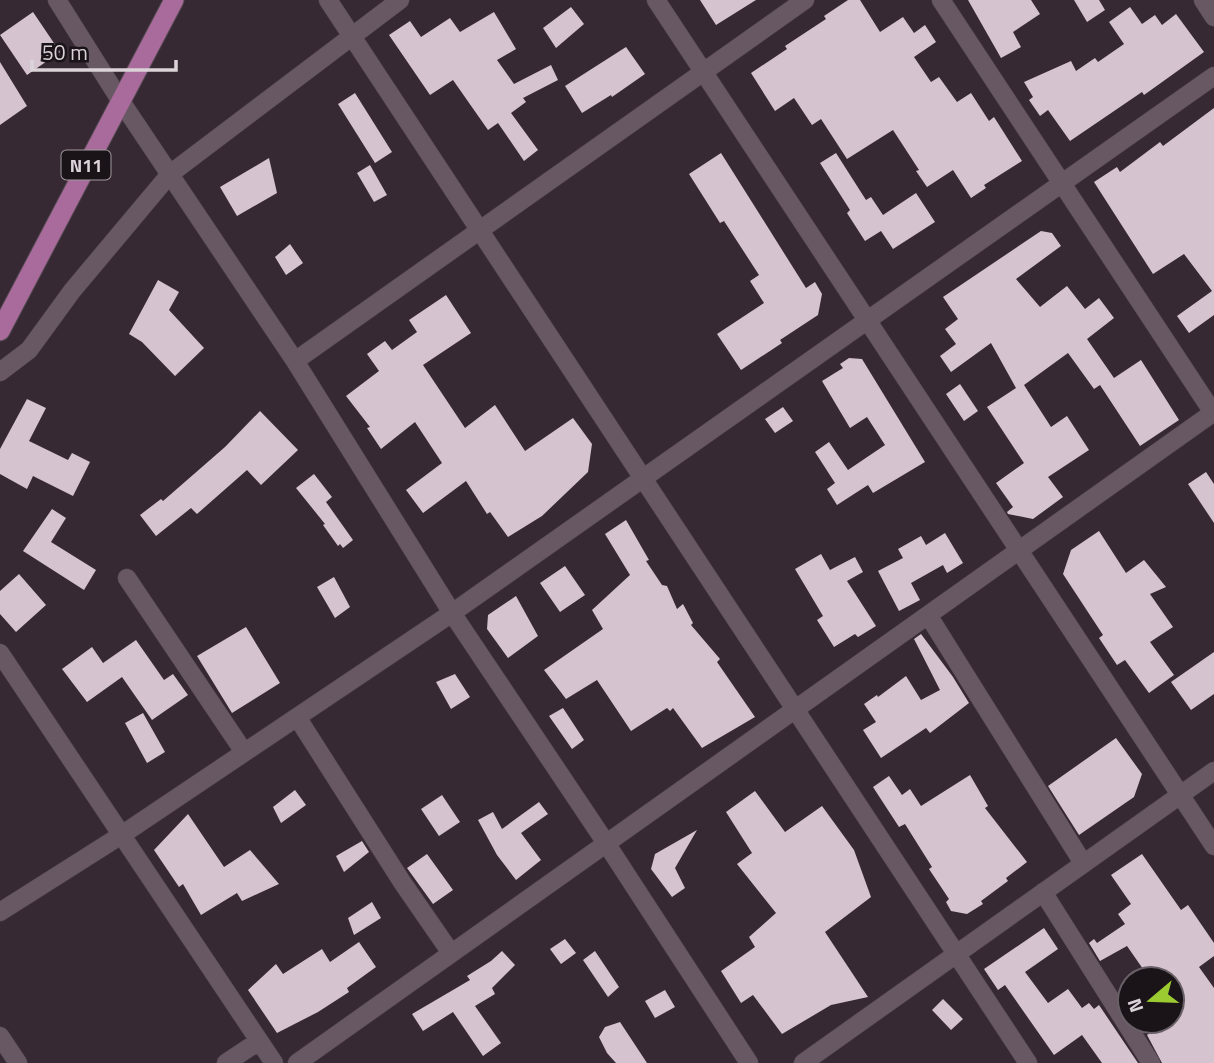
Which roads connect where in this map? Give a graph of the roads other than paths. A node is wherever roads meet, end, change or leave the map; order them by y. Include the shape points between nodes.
1 (57, 0) edge
2 (174, 0) edge
3 (328, 0) edge
4 (400, 0) edge
5 (656, 0) edge
6 (805, 0) edge
7 (941, 0) edge
8 (1202, 0) edge
9 (1214, 17) edge
10 (352, 36) junction
11 (703, 72) junction
12 (1214, 76) edge
13 (120, 100) junction
14 (170, 174) junction
15 (1062, 184) junction
16 (480, 230) junction
17 (868, 321) junction
18 (0, 331) edge
19 (295, 361) junction
20 (0, 372) edge
21 (1214, 413) edge
22 (643, 479) junction
23 (1019, 550) junction
24 (127, 578) dead end
25 (452, 613) junction
26 (928, 615) junction
27 (0, 653) edge
28 (795, 709) junction
29 (297, 717) junction
30 (244, 752) junction
31 (1214, 771) edge
32 (1180, 795) junction
33 (123, 834) junction
34 (606, 843) junction
35 (1214, 846) edge
36 (1083, 863) junction
37 (1043, 892) junction
38 (0, 912) edge
39 (451, 953) junction
40 (956, 954) junction
41 (0, 1036) edge
42 (259, 1041) junction
43 (18, 1063) edge
44 (226, 1063) edge
45 (274, 1063) edge
46 (297, 1063) edge
47 (749, 1063) edge
48 (803, 1063) edge
49 (1028, 1063) edge
50 (1151, 1063) edge

1 - 13 street
2 - 13 main road, N11
3 - 10 street
4 - 10 street
5 - 11 street
6 - 11 street
7 - 15 street
8 - 9 street
10 - 14 street
10 - 16 street
11 - 16 street
11 - 17 street
12 - 15 street
13 - 14 street
13 - 18 main road, N11
14 - 19 street
14 - 20 street via 29,350
15 - 17 street
15 - 21 street
16 - 19 street
16 - 22 street
17 - 22 street
17 - 23 street
19 - 25 street
21 - 23 street
22 - 25 street
22 - 28 street
23 - 26 street
23 - 32 street
24 - 30 street
25 - 29 street
25 - 34 street
26 - 28 street
26 - 36 street
27 - 33 street
28 - 34 street
28 - 40 street
29 - 30 street
29 - 39 street
30 - 33 street
31 - 32 street
32 - 35 street
32 - 36 street
33 - 38 street
33 - 42 street
34 - 39 street
34 - 47 street
36 - 37 street
37 - 40 street
37 - 50 street
39 - 46 street
40 - 48 street
40 - 49 street
41 - 43 street
42 - 44 street
42 - 45 street

